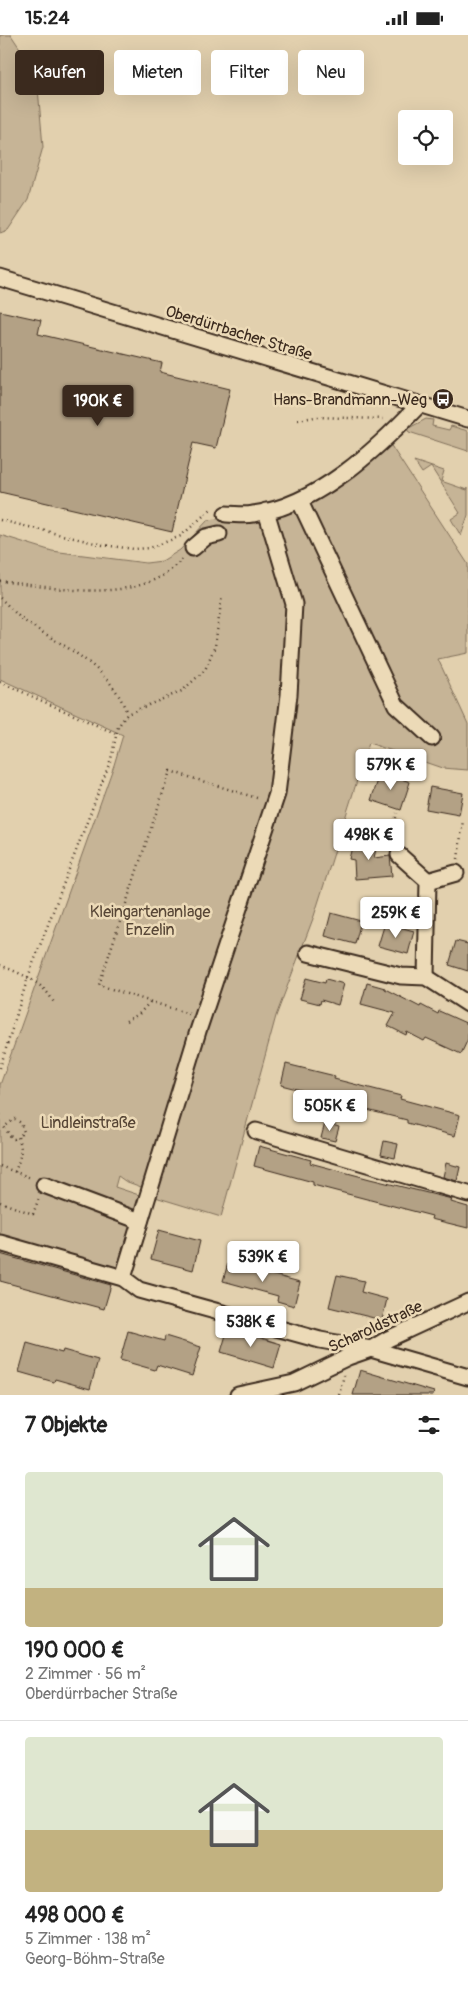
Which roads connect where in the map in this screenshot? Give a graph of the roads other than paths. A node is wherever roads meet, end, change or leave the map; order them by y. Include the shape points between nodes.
1 (0, 278) edge
2 (419, 405) junction
3 (468, 419) edge
4 (300, 499) junction
5 (266, 511) junction
6 (226, 514) road end
7 (219, 534) dead end
8 (193, 548) road end
9 (432, 738) dead end
10 (399, 855) road end
11 (456, 873) road end
12 (428, 881) junction
13 (308, 953) dead end
14 (426, 977) junction
15 (468, 1004) edge
16 (256, 1131) dead end
17 (44, 1185) road end
18 (468, 1194) edge
19 (140, 1221) junction
20 (0, 1243) edge
21 (123, 1278) junction
22 (468, 1302) edge
23 (371, 1349) junction
24 (468, 1377) edge
25 (238, 1395) edge

1 - 2 street, Oberdürrbacher Straße
2 - 3 street, Oberdürrbacher Straße
2 - 4 street via 336,480
4 - 5 street
4 - 9 street via 396,705
5 - 6 street via 252,515
5 - 19 street via 294,604 290,695 275,804 202,1019
7 - 8 street via 206,537
10 - 12 street
11 - 12 street
12 - 14 street
13 - 14 street via 401,975
14 - 15 street
16 - 18 street
17 - 19 street
19 - 21 street
20 - 21 street
21 - 23 street via 139,1290 320,1340
22 - 23 street, Scharoldstraße
23 - 24 street
23 - 25 street, Scharoldstraße via 294,1383

